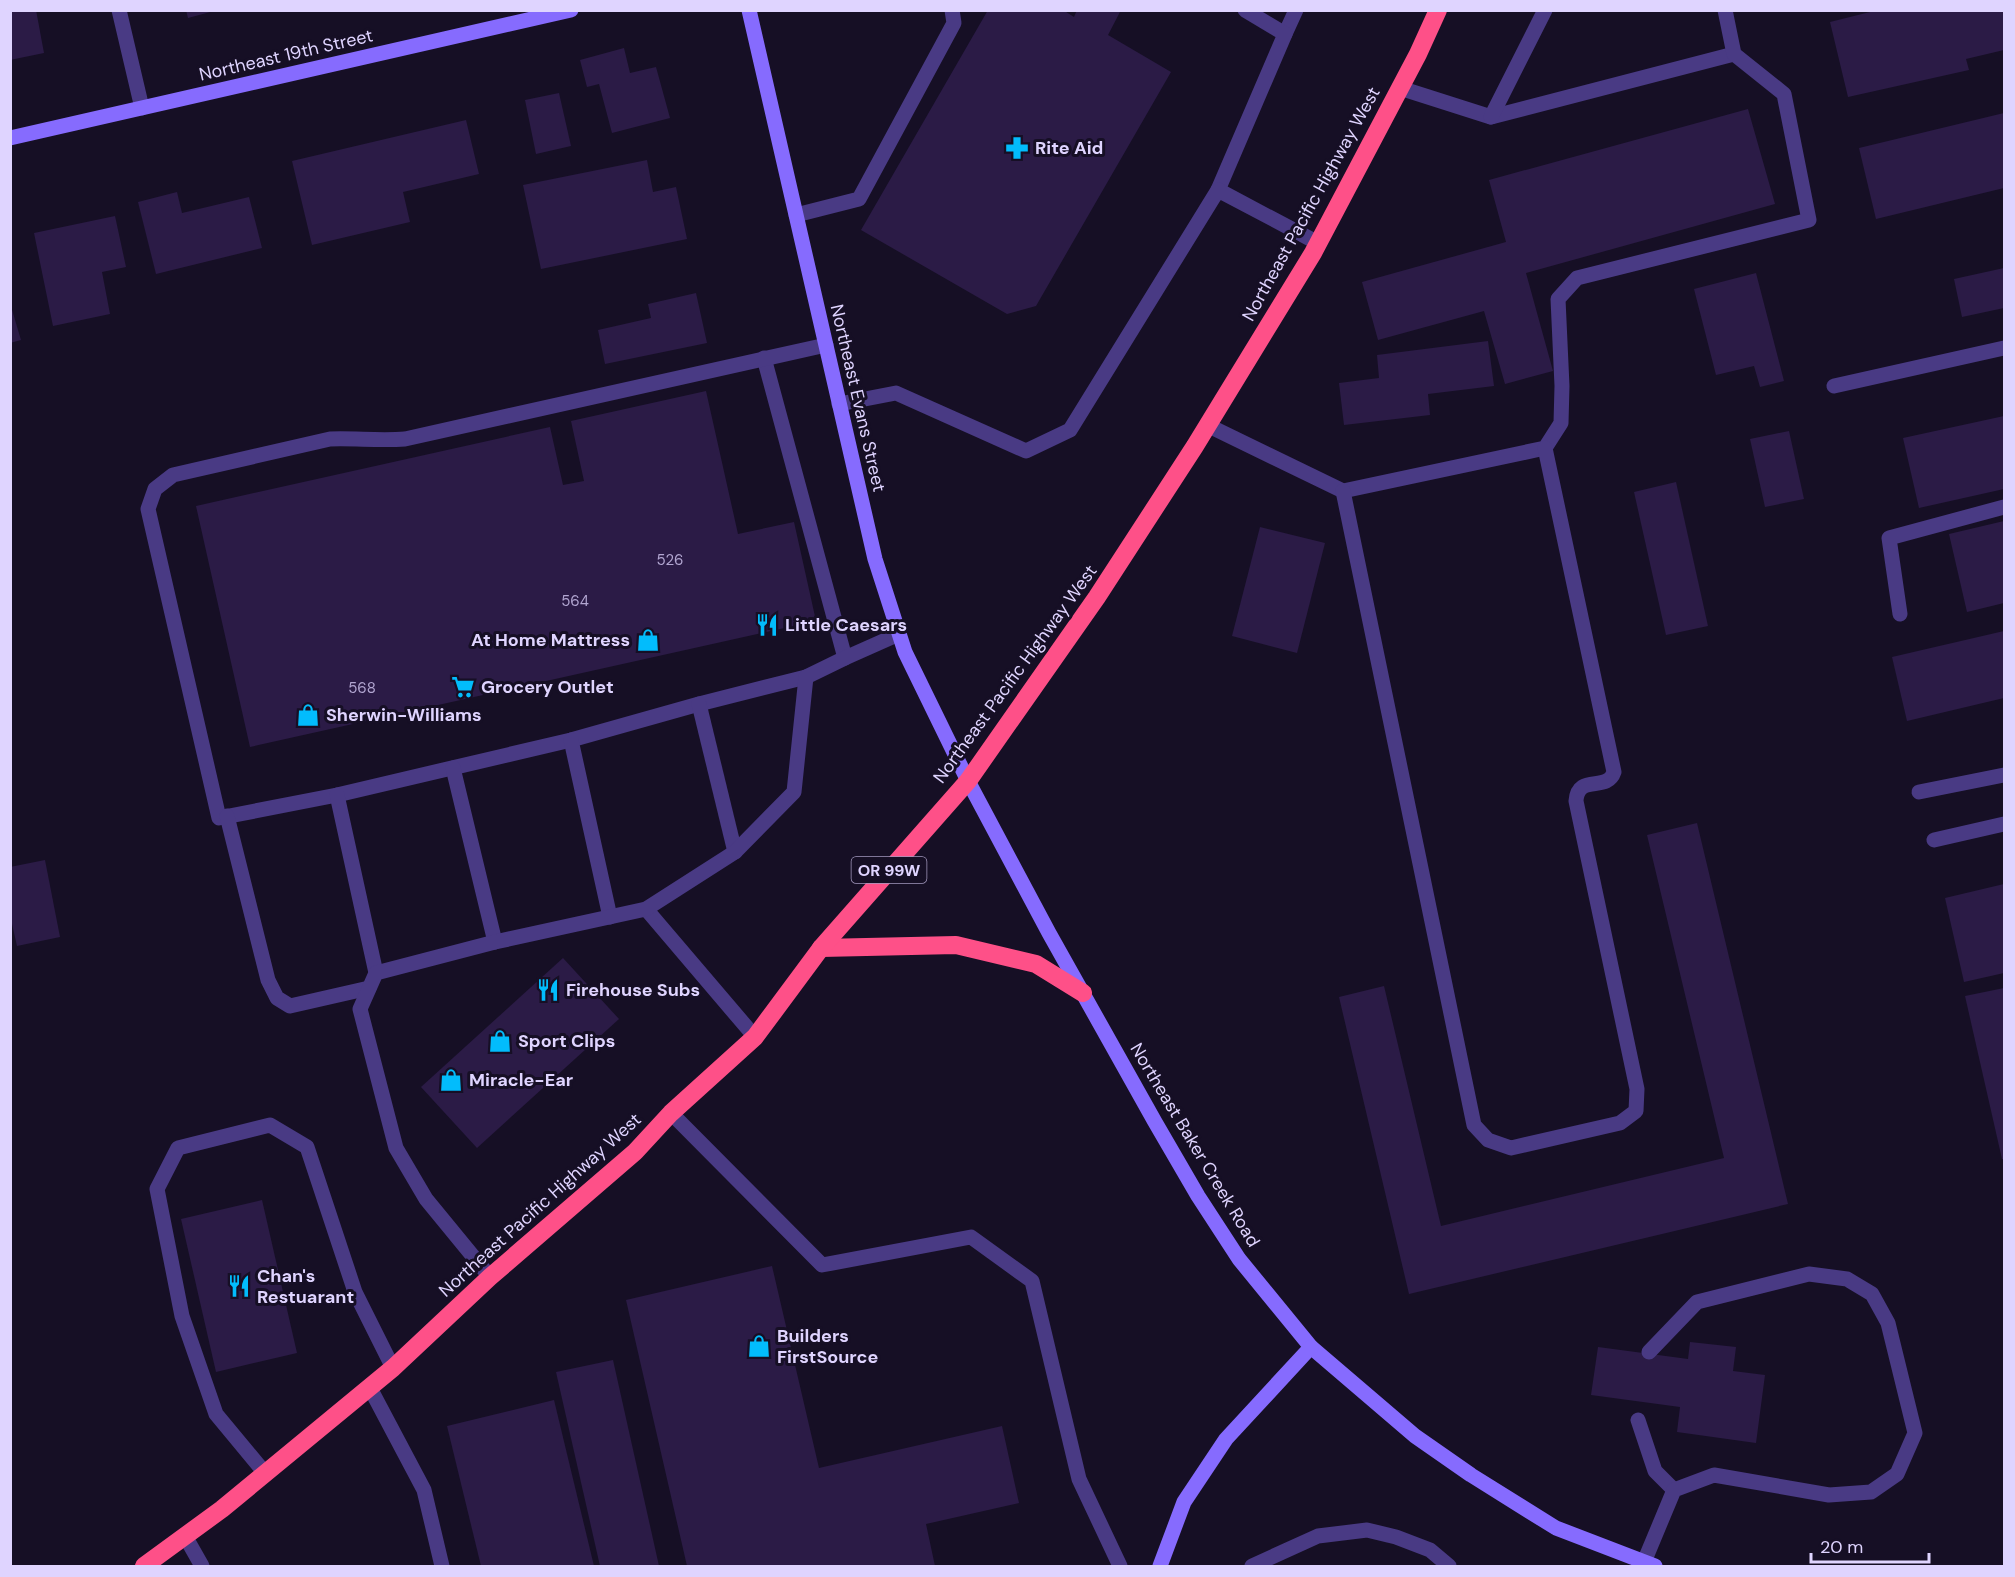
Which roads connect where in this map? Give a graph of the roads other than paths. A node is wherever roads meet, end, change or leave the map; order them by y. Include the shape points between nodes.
1 (119, 10) edge
2 (571, 10) edge
3 (749, 10) edge
4 (952, 10) edge
5 (1245, 10) edge
6 (1296, 10) edge
7 (1438, 10) edge
8 (1545, 10) edge
9 (1725, 10) edge
10 (1285, 34) junction
11 (1734, 54) junction
12 (1400, 88) junction
13 (142, 108) junction
14 (1491, 117) junction
15 (10, 138) edge
16 (1218, 190) junction
17 (796, 215) junction
18 (1318, 243) junction
19 (826, 345) junction
20 (2004, 348) edge
21 (764, 358) junction
22 (1834, 386) dead end
23 (839, 404) junction
24 (1208, 425) junction
25 (1545, 448) junction
26 (1343, 491) junction
27 (2004, 507) edge
28 (1900, 614) dead end
29 (899, 634) junction
30 (845, 658) junction
31 (806, 677) junction
32 (699, 704) junction
33 (571, 740) junction
34 (453, 768) junction
35 (2004, 775) edge
36 (968, 781) junction
37 (1919, 792) dead end
38 (337, 795) junction
39 (227, 816) junction
40 (2004, 824) edge
41 (1934, 840) dead end
42 (735, 852) junction
43 (646, 909) junction
44 (610, 917) junction
45 (495, 942) junction
46 (820, 948) junction
47 (376, 973) junction
48 (369, 988) junction
49 (1083, 993) junction
50 (754, 1037) junction
51 (671, 1113) junction
52 (490, 1277) junction
53 (1311, 1347) junction
54 (1649, 1352) dead end
55 (393, 1368) junction
56 (370, 1388) junction
57 (1638, 1419) dead end
58 (265, 1473) junction
59 (1674, 1490) junction
60 (185, 1536) junction
61 (1648, 1565) edge
62 (144, 1566) edge
63 (202, 1566) edge
64 (442, 1566) edge
65 (1120, 1566) edge
66 (1160, 1566) edge
67 (1251, 1566) edge
68 (1449, 1566) edge

1 - 13 street
2 - 13 street, Northeast 19th Street
3 - 17 street, Northeast Evans Street
4 - 17 street via 954,23 859,199
5 - 10 street
6 - 10 street
7 - 12 highway, Northeast Pacific Highway West / OR 99W
8 - 14 street
9 - 11 street
10 - 16 street
11 - 14 street
11 - 25 street via 1784,94 1809,220 1577,278 1558,299 1560,423
12 - 14 street
12 - 18 highway, Northeast Pacific Highway West / OR 99W
13 - 15 street, Northeast 19th Street
16 - 18 street
16 - 23 street via 1070,430 1026,451 896,393
17 - 19 street, Northeast Evans Street
18 - 24 highway, Northeast Pacific Highway West / OR 99W
19 - 21 street
19 - 23 street, Northeast Evans Street
20 - 22 street
21 - 30 street
21 - 39 street via 405,439 330,439 173,475 154,489 148,509 219,818
23 - 29 street, Northeast Evans Street via 874,559
24 - 26 street
24 - 36 highway, Northeast Pacific Highway West / OR 99W via 1097,597
25 - 26 street
25 - 26 street via 1614,772 1608,781 1582,786 1576,801 1637,1089 1636,1111 1620,1123 1511,1148 1488,1140 1474,1125
27 - 28 street via 1889,538
29 - 30 street
29 - 36 street, Northeast Evans Street
30 - 31 street
31 - 32 street
31 - 42 street via 794,792
32 - 33 street
32 - 42 street
33 - 34 street
33 - 44 street
34 - 38 street
34 - 45 street
35 - 37 street
36 - 46 highway, Northeast Pacific Highway West / OR 99W
36 - 49 street, Northeast Baker Creek Road
38 - 39 street
38 - 47 street
39 - 48 street via 268,980 277,998 290,1006
40 - 41 street
42 - 43 street
43 - 44 street
43 - 50 street
44 - 45 street
45 - 47 street
46 - 49 highway via 956,945 1036,964
46 - 50 highway, Northeast Pacific Highway West / OR 99W
47 - 48 street
48 - 52 street via 360,1009 396,1148 426,1199
49 - 53 street, Northeast Baker Creek Road via 1198,1196 1239,1259
50 - 51 highway, Northeast Pacific Highway West / OR 99W
51 - 52 highway, Northeast Pacific Highway West / OR 99W via 635,1152
51 - 65 street via 822,1265 971,1238 1032,1281 1079,1479
52 - 55 highway, Northeast Pacific Highway West / OR 99W
53 - 61 street, Northeast Baker Creek Road via 1415,1436 1471,1475 1556,1528
53 - 66 street via 1226,1439 1184,1502
54 - 59 street via 1697,1302 1809,1274 1846,1279 1872,1294 1888,1323 1915,1433 1897,1474 1871,1492 1829,1495 1714,1475
55 - 56 highway, Northeast Pacific Highway West / OR 99W
55 - 58 street via 355,1292 307,1147 270,1125 178,1148 157,1189 182,1316 216,1414
56 - 58 highway, Northeast Pacific Highway West / OR 99W
56 - 64 street via 423,1490
57 - 59 street via 1655,1472
58 - 60 highway, Northeast Pacific Highway West / OR 99W
59 - 61 street
60 - 62 highway, Northeast Pacific Highway West / OR 99W
60 - 63 street
67 - 68 street via 1318,1536 1367,1530 1396,1536 1430,1550

